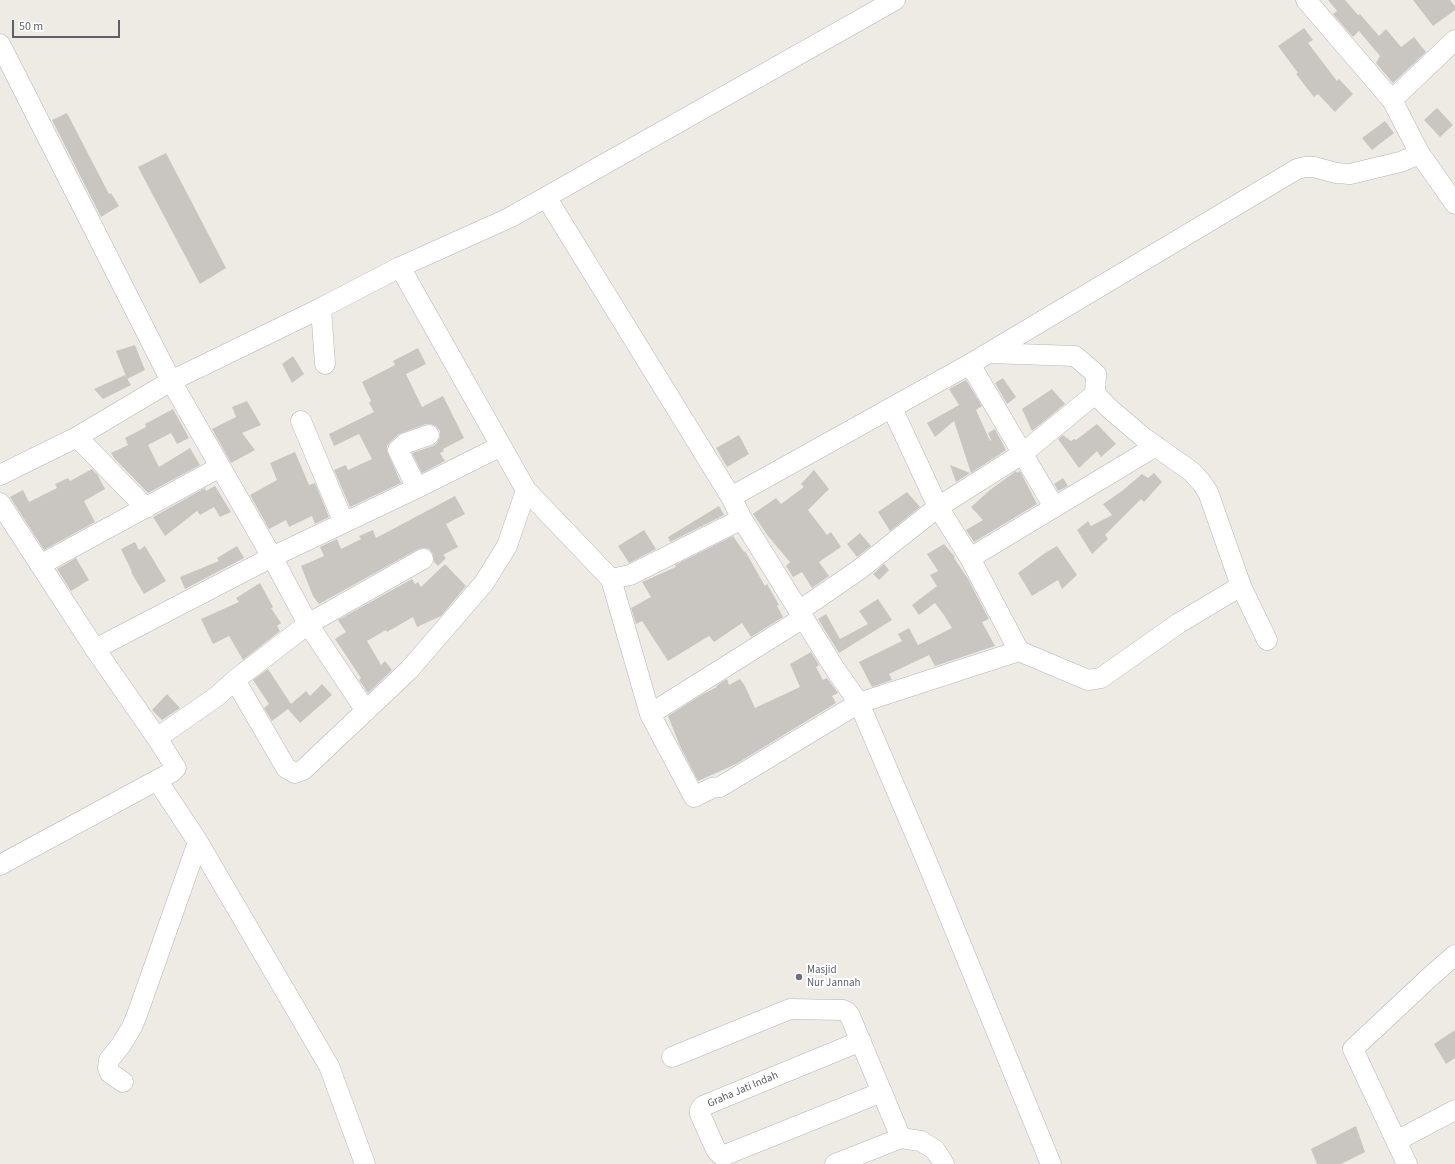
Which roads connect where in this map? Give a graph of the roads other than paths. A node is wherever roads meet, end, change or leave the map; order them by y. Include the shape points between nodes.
1 (895, 0) edge
2 (1306, 0) edge
3 (1455, 40) edge
4 (0, 44) edge
5 (1392, 100) junction
6 (1420, 154) junction
7 (546, 197) junction
8 (1455, 204) edge
9 (400, 267) junction
10 (321, 308) junction
11 (989, 353) junction
12 (325, 364) dead end
13 (970, 364) junction
14 (171, 381) junction
15 (1095, 394) junction
16 (892, 408) junction
17 (301, 421) dead end
18 (429, 435) dead end
19 (77, 437) junction
20 (501, 446) junction
21 (1156, 446) junction
22 (1022, 454) junction
23 (220, 467) junction
24 (0, 475) edge
25 (417, 488) junction
26 (526, 490) junction
27 (731, 497) junction
28 (0, 503) edge
29 (938, 507) junction
30 (1054, 507) junction
31 (146, 508) junction
32 (742, 519) junction
33 (344, 523) junction
34 (272, 557) junction
35 (970, 558) junction
36 (423, 559) dead end
37 (40, 565) junction
38 (612, 579) junction
39 (1241, 586) junction
40 (801, 615) junction
41 (308, 624) junction
42 (1267, 640) dead end
43 (95, 649) junction
44 (1019, 652) junction
45 (235, 680) junction
46 (859, 703) junction
47 (366, 711) junction
48 (650, 714) junction
49 (157, 738) junction
50 (165, 776) junction
51 (198, 842) junction
52 (0, 865) edge
53 (1455, 956) edge
54 (861, 1041) junction
55 (672, 1056) dead end
56 (123, 1082) dead end
57 (882, 1092) junction
58 (1455, 1110) edge
59 (901, 1138) junction
60 (1396, 1141) junction
61 (365, 1164) edge
62 (835, 1164) edge
63 (944, 1164) edge
64 (1051, 1164) edge
65 (1407, 1164) edge

1 - 7 street
2 - 5 street
3 - 5 street
4 - 14 street
5 - 6 street
6 - 8 street
6 - 11 street via 1400,162 1350,174 1305,166
7 - 9 street via 509,218
7 - 27 street
9 - 10 street
9 - 20 street
10 - 12 street
10 - 14 street
11 - 13 street
11 - 15 street via 1075,356 1096,374
13 - 16 street
13 - 22 street
14 - 19 street
14 - 23 street
15 - 21 street
15 - 22 street
16 - 27 street
16 - 29 street
17 - 33 street
18 - 25 street via 406,443 398,450
19 - 24 street
19 - 31 street
20 - 25 street
20 - 26 street
21 - 30 street
21 - 39 street via 1192,472 1208,492
22 - 29 street
22 - 30 street
23 - 31 street
23 - 34 street
25 - 33 street
26 - 38 street
26 - 47 street via 507,546 484,583 410,670
27 - 32 street
28 - 37 street
29 - 35 street
29 - 40 street
30 - 35 street
31 - 37 street
32 - 38 street via 630,575
32 - 40 street
33 - 34 street
34 - 41 street
34 - 43 street
35 - 44 street
36 - 41 street
37 - 43 street
38 - 48 street
39 - 42 street
39 - 44 street via 1179,623 1101,678 1088,680
40 - 46 street
40 - 48 street
41 - 45 street
41 - 47 street
43 - 49 street
44 - 46 street
45 - 47 street via 286,768 295,773 303,770
45 - 49 street via 216,697
46 - 48 street via 720,787 694,797
46 - 64 street
49 - 50 street via 176,768
50 - 51 street
50 - 52 street
51 - 56 street via 132,1027 109,1060 110,1073
51 - 61 street via 329,1066
53 - 60 street via 1353,1049
54 - 55 street via 850,1016 843,1010 790,1009
54 - 57 street
54 - 57 street, Graha Jati Indah via 703,1106 700,1110 703,1121 716,1150 724,1155
57 - 59 street
58 - 60 street
59 - 62 street
59 - 63 street via 921,1141 936,1150
60 - 65 street

